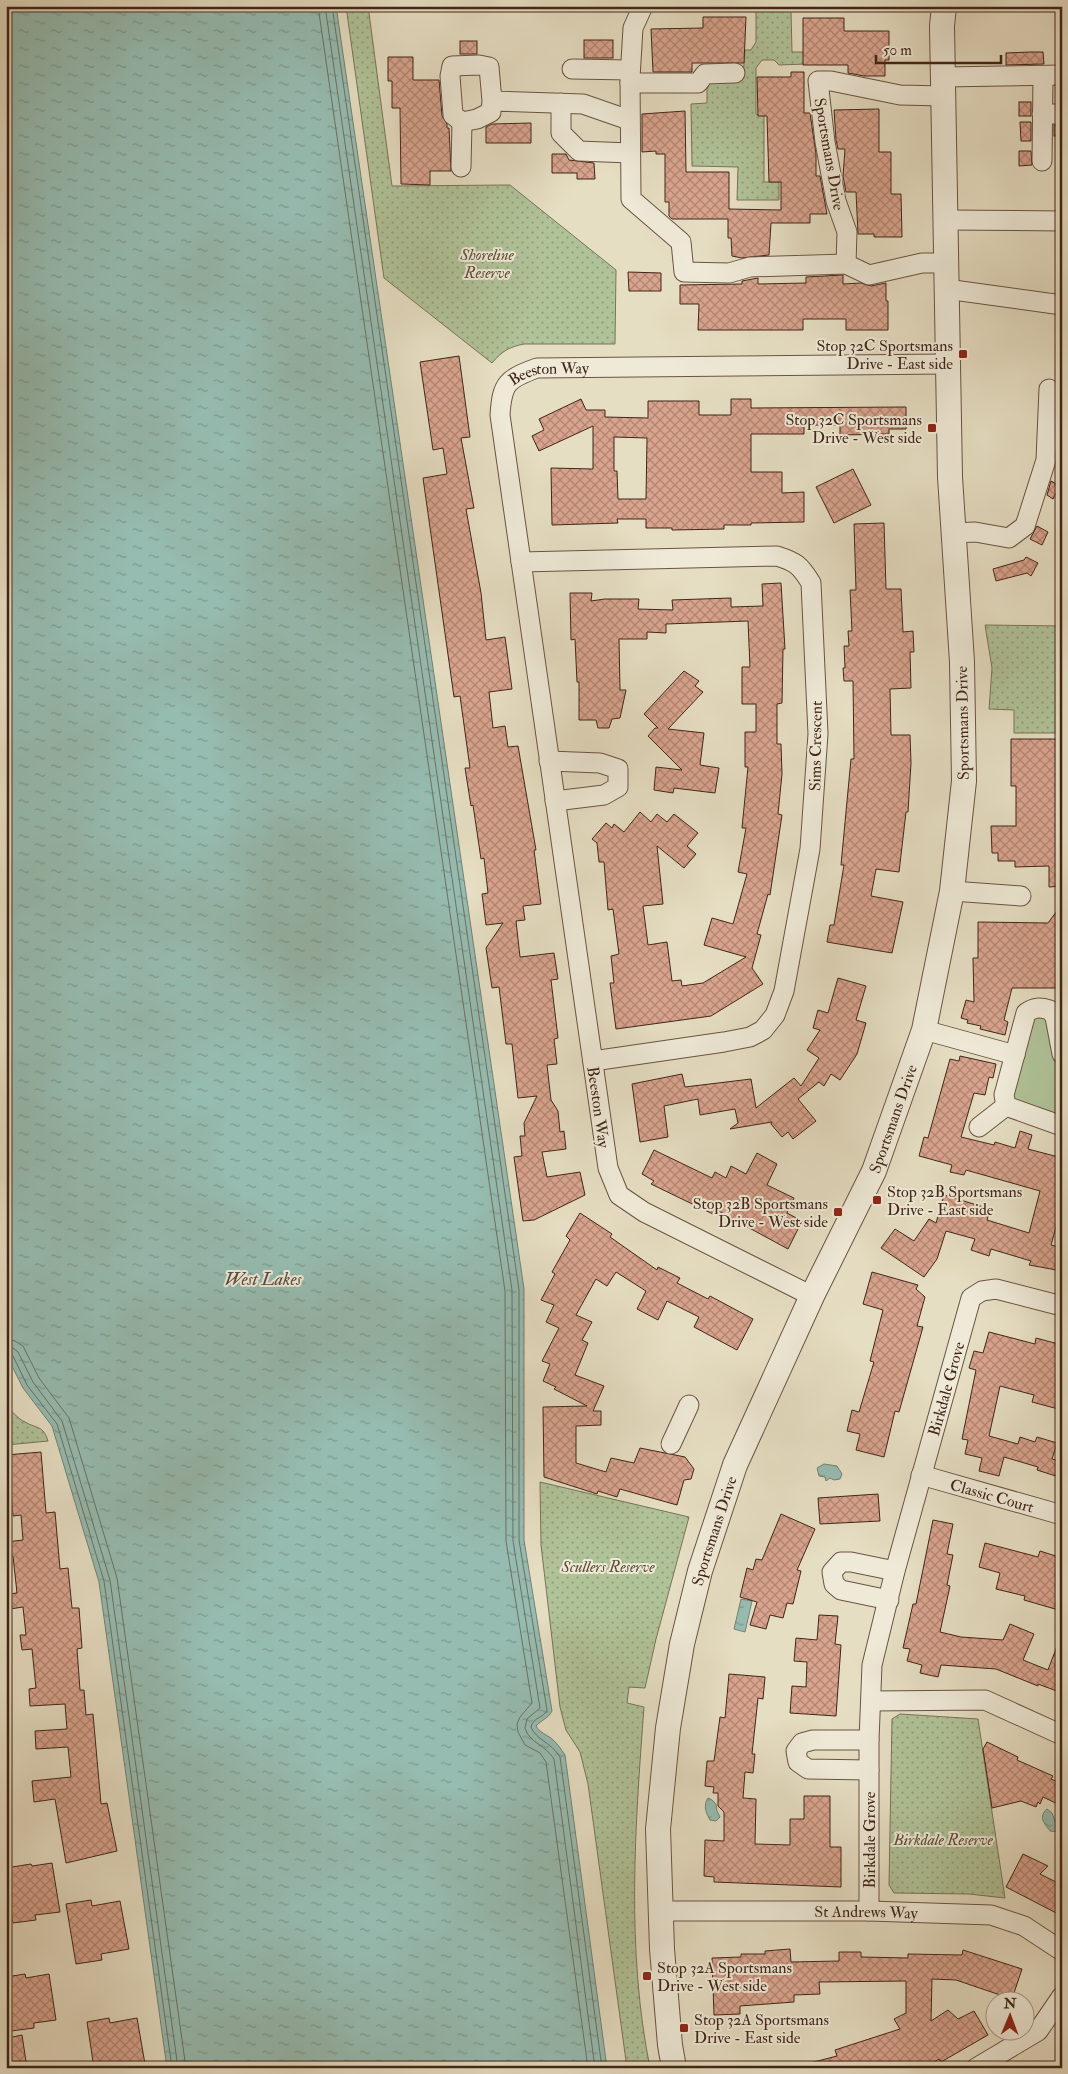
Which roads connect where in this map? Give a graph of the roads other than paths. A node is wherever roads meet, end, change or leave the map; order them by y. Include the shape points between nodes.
1 (643, 6) edge
2 (944, 6) edge
3 (572, 69) dead end
4 (735, 73) dead end
5 (1062, 75) edge
6 (630, 76) junction
7 (1042, 76) junction
8 (943, 86) junction
9 (492, 101) junction
10 (561, 103) junction
11 (1042, 114) junction
12 (1062, 114) edge
13 (629, 120) junction
14 (462, 122) junction
15 (630, 153) junction
16 (1042, 161) dead end
17 (461, 167) dead end
18 (945, 220) junction
19 (1062, 221) edge
20 (945, 263) junction
21 (846, 264) junction
22 (946, 290) junction
23 (1062, 305) edge
24 (947, 364) junction
25 (1049, 389) dead end
26 (954, 533) junction
27 (520, 562) junction
28 (550, 761) junction
29 (555, 801) junction
30 (952, 891) junction
31 (1021, 896) dead end
32 (924, 1030) junction
33 (1062, 1054) edge
34 (1015, 1055) junction
35 (593, 1062) junction
36 (1006, 1106) junction
37 (1062, 1126) edge
38 (979, 1127) dead end
39 (812, 1296) junction
40 (1062, 1306) edge
41 (689, 1405) dead end
42 (671, 1444) dead end
43 (921, 1475) junction
44 (1062, 1515) edge
45 (895, 1571) junction
46 (888, 1600) junction
47 (871, 1701) junction
48 (1062, 1734) edge
49 (869, 1740) junction
50 (869, 1770) junction
51 (660, 1911) junction
52 (869, 1911) junction
53 (1062, 1951) edge
54 (1062, 1996) edge
55 (674, 2068) edge
56 (976, 2068) edge

1 - 6 street via 633,28
2 - 8 street, Sportsmans Drive
3 - 6 street
4 - 6 street via 705,74 698,83
5 - 7 street, Sportsmans Drive
6 - 13 street
7 - 8 street, Sportsmans Drive
7 - 11 street
8 - 18 street, Sportsmans Drive
8 - 21 street, Sportsmans Drive via 900,95 818,80 836,201 847,232
9 - 10 street
9 - 14 street via 491,112
9 - 14 street via 489,67 452,66 452,115
10 - 13 street via 583,104
10 - 15 street via 561,133 579,151
11 - 12 street
11 - 16 street
13 - 15 street
14 - 17 street
15 - 21 street via 631,199 681,242 684,272 730,273 750,267
18 - 19 street
18 - 20 street, Sportsmans Drive
20 - 21 street via 922,263 869,275
20 - 22 street, Sportsmans Drive
22 - 23 street
22 - 24 street, Sportsmans Drive
24 - 26 street, Sportsmans Drive
24 - 27 street, Beeston Way via 563,367 537,368 516,375 504,388 500,415
25 - 26 street via 1046,460 1025,526 1009,538 975,532
26 - 30 street, Sportsmans Drive via 962,662 964,781
27 - 28 street, Beeston Way
27 - 35 street, Sims Crescent via 777,556 801,567 811,583 818,734 810,849 784,990 775,1015 763,1030 750,1037
28 - 29 street, Beeston Way
28 - 29 street via 600,763 618,769 618,787 604,795
29 - 35 street, Beeston Way
30 - 31 street
30 - 32 street, Sportsmans Drive
32 - 34 street
32 - 39 street, Sportsmans Drive via 874,1170
33 - 34 street via 1055,1017 1050,1010 1041,1007 1026,1013
34 - 36 street via 1004,1095
35 - 39 street, Beeston Way via 608,1168 619,1195 644,1212
36 - 37 street
36 - 38 street
39 - 51 street, Sportsmans Drive via 735,1465 700,1571 682,1644 668,1728 658,1829
40 - 43 street, Birkdale Grove via 996,1289 982,1291 971,1298
41 - 42 street
43 - 44 street, Classic Court
43 - 45 street, Birkdale Grove
45 - 46 street, Birkdale Grove
45 - 46 street via 842,1562 832,1572 834,1584 841,1590
46 - 47 street, Birkdale Grove via 872,1665
47 - 48 street via 984,1700
47 - 49 street, Birkdale Grove
49 - 50 street, Birkdale Grove
49 - 50 street, Birkdale Grove via 814,1740 802,1743 796,1750 798,1762 808,1769
50 - 52 street, Birkdale Grove
51 - 52 street, St Andrews Way
51 - 55 street, Sportsmans Drive
52 - 53 street, St Andrews Way via 990,1916 1024,1926
54 - 56 street via 1038,2031

